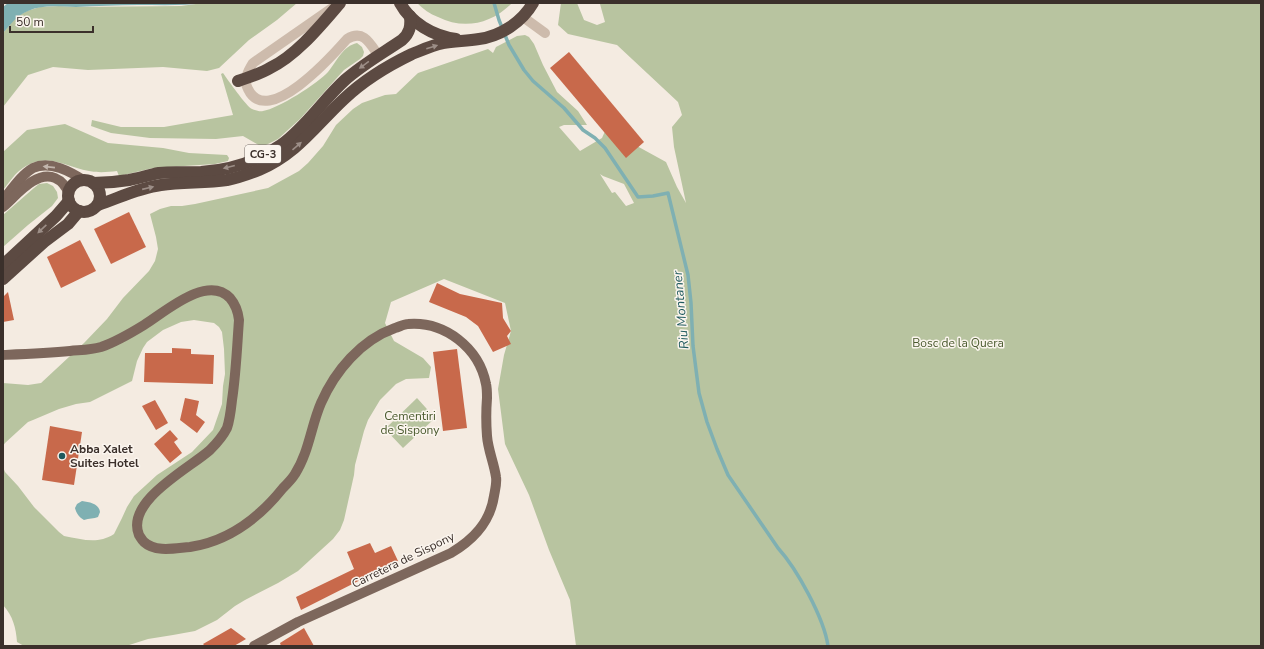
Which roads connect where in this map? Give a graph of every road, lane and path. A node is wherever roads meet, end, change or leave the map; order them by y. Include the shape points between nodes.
1 (339, 3) edge
2 (400, 3) edge
3 (533, 3) edge
4 (410, 16) junction
5 (522, 16) junction
6 (545, 33) dead end
7 (463, 40) junction
8 (378, 55) junction
9 (238, 82) dead end
10 (89, 182) junction
11 (69, 198) junction
12 (3, 200) edge
13 (112, 201) junction
14 (98, 205) junction
15 (3, 207) edge
16 (79, 211) junction
17 (68, 224) junction
18 (3, 265) edge
19 (3, 279) edge
20 (3, 355) edge
21 (254, 646) edge

1 - 8 street via 253,63 246,82 253,96 265,102 291,90 310,77 347,39 354,36 366,39
1 - 9 highway, bridge via 310,36 283,60
2 - 4 highway, CG-3
3 - 5 highway, CG-3
4 - 7 highway, CG-3 via 433,33
4 - 8 highway, CG-3 via 410,30 406,36
5 - 6 street
5 - 7 highway, CG-3 via 510,27 495,35
13 -> 7 highway, CG-3 via 148,187 228,180 244,176 281,159 344,98 376,73 429,47
8 -> 10 highway, CG-3 via 345,80 280,146 258,157 227,168 202,172 160,173 130,180
10 - 11 highway, CG-3 via 81,181 74,184
10 -> 12 main road via 59,168 40,166 33,168 21,178
10 - 14 highway via 99,191
11 - 15 main road via 63,183 52,177 42,176 32,181
11 - 16 highway
11 -> 18 highway, CG-3 via 56,216
13 - 14 highway, CG-3
13 - 17 highway, CG-3 via 82,220
14 - 16 highway, CG-3 via 90,211
16 - 17 highway, CG-3
17 - 19 highway, CG-3
20 - 21 main road, Carretera de Sispony via 99,348 118,340 192,295 215,290 223,292 232,300 238,311 239,320 234,389 226,428 210,449 147,501 137,518 142,540 153,547 165,549 220,540 256,517 275,498 296,474 321,403 334,379 364,345 382,333 407,324 427,325 449,332 466,345 479,361 487,385 487,437 496,479 493,507 484,525 472,539 451,553 298,622

